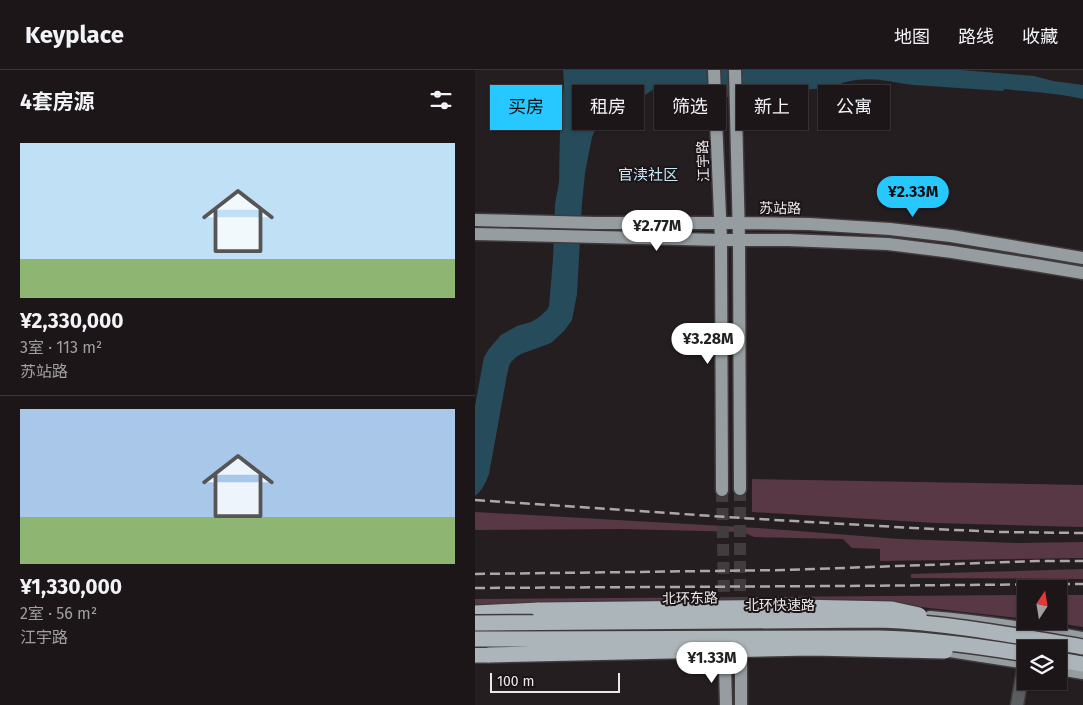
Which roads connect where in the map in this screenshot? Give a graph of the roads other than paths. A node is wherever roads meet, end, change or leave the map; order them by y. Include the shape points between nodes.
1 (714, 70) edge
2 (735, 70) edge
3 (475, 220) edge
4 (738, 222) junction
5 (720, 223) junction
6 (475, 234) edge
7 (721, 240) junction
8 (739, 240) junction
9 (1083, 258) edge
10 (1083, 273) edge
11 (722, 490) tunnel mouth
12 (740, 490) tunnel mouth
13 (475, 614) edge
14 (475, 622) edge
15 (1017, 626) edge
16 (1041, 630) edge
17 (1006, 634) junction
18 (1083, 638) edge
19 (475, 639) edge
20 (1083, 647) edge
21 (946, 650) junction
22 (1003, 650) junction
23 (480, 653) edge
24 (1017, 654) edge
25 (1017, 655) edge
26 (1067, 661) edge
27 (725, 663) tunnel mouth
28 (741, 663) dead end
29 (1083, 664) edge
30 (1067, 670) edge
31 (1083, 673) edge
32 (1020, 690) edge
33 (726, 705) edge
34 (741, 705) edge
35 (1017, 705) edge

1 - 5 main road, 江宇路
2 - 4 main road
3 - 5 main road, 苏站路
4 - 5 main road, 苏站路
4 - 8 main road
4 - 9 main road, 苏站路 via 890,229
5 - 7 main road, 江宇路
6 - 7 main road
7 - 8 main road
7 - 11 main road, 江宇路
8 - 10 main road via 888,244
8 - 12 main road
13 - 15 main road, 北环东路 via 881,612
13 - 17 highway, bridge via 769,607 892,609
14 - 17 highway, 北环快速路, bridge via 881,620
16 - 18 main road, 北环东路
17 - 20 highway, 北环快速路, bridge
19 - 22 highway, bridge via 879,638
21 - 22 highway, bridge
21 - 23 highway, bridge via 811,648
21 - 25 main road
22 - 24 highway, bridge
26 - 29 highway
27 - 33 main road
28 - 34 main road
30 - 31 main road
32 - 35 street

